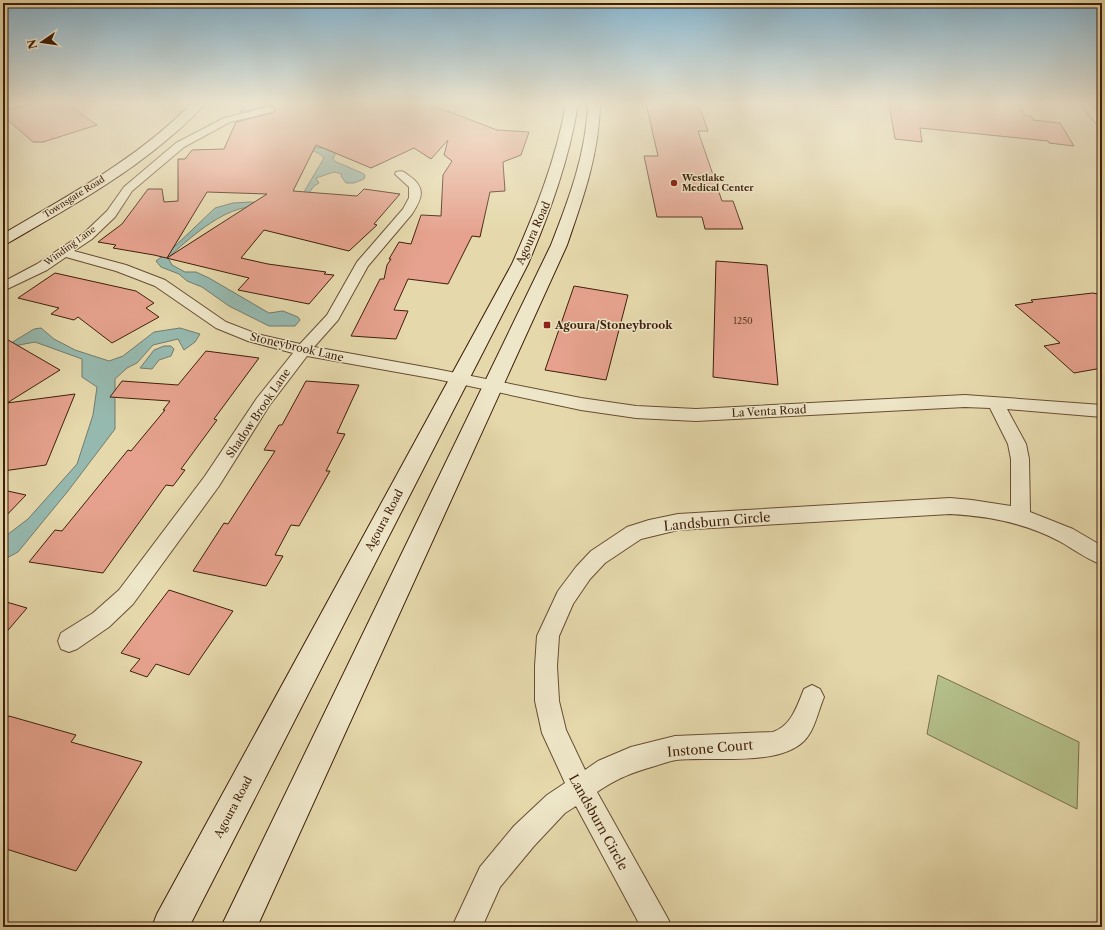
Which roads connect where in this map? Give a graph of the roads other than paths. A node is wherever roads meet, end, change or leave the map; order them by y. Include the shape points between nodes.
1 (131, 147) edge
2 (149, 147) edge
3 (177, 147) edge
4 (564, 147) edge
5 (589, 147) edge
6 (400, 174) dead end
7 (5, 234) edge
8 (64, 252) junction
9 (3, 287) edge
10 (303, 350) junction
11 (476, 383) junction
12 (995, 402) junction
13 (1065, 409) junction
14 (1102, 411) edge
15 (1102, 420) edge
16 (1021, 517) junction
17 (1102, 556) edge
18 (69, 641) dead end
19 (812, 697) dead end
20 (580, 787) junction
21 (170, 927) edge
22 (239, 927) edge
23 (467, 927) edge
24 (657, 927) edge

1 - 7 main road, Townsgate Road via 56,195 60,197 56,202
2 - 7 main road, Townsgate Road via 128,163
3 - 8 street, Winding Lane via 128,189 111,214 88,236
4 - 11 main road, Agoura Road via 543,213 471,359
5 - 11 main road, Agoura Road via 559,245
6 - 10 street, Shadow Brook Lane via 416,188 413,204 362,265 334,317
8 - 9 street, Winding Lane via 42,267
8 - 10 street, Stoneybrook Lane via 121,268 160,283 221,325 253,338
10 - 11 street, Stoneybrook Lane
10 - 18 street, Shadow Brook Lane via 264,402 212,481 126,597 101,620
11 - 12 street, La Venta Road via 589,406 677,415
11 - 21 main road, Agoura Road
11 - 22 main road, Agoura Road
12 - 13 street, La Venta Road
12 - 16 street via 1017,444 1020,459
13 - 14 street, La Venta Road
13 - 15 street, La Venta Road
16 - 17 street, Landsburn Circle via 1047,525
16 - 20 street, Landsburn Circle via 994,509 950,506 713,519 649,528 620,542 598,557 583,573 565,598 548,636 547,701 554,733
19 - 20 street, Instone Court via 798,732 788,740 773,744 675,748 631,760 607,770
20 - 23 street, Instone Court via 524,836 490,877
20 - 24 street, Landsburn Circle

